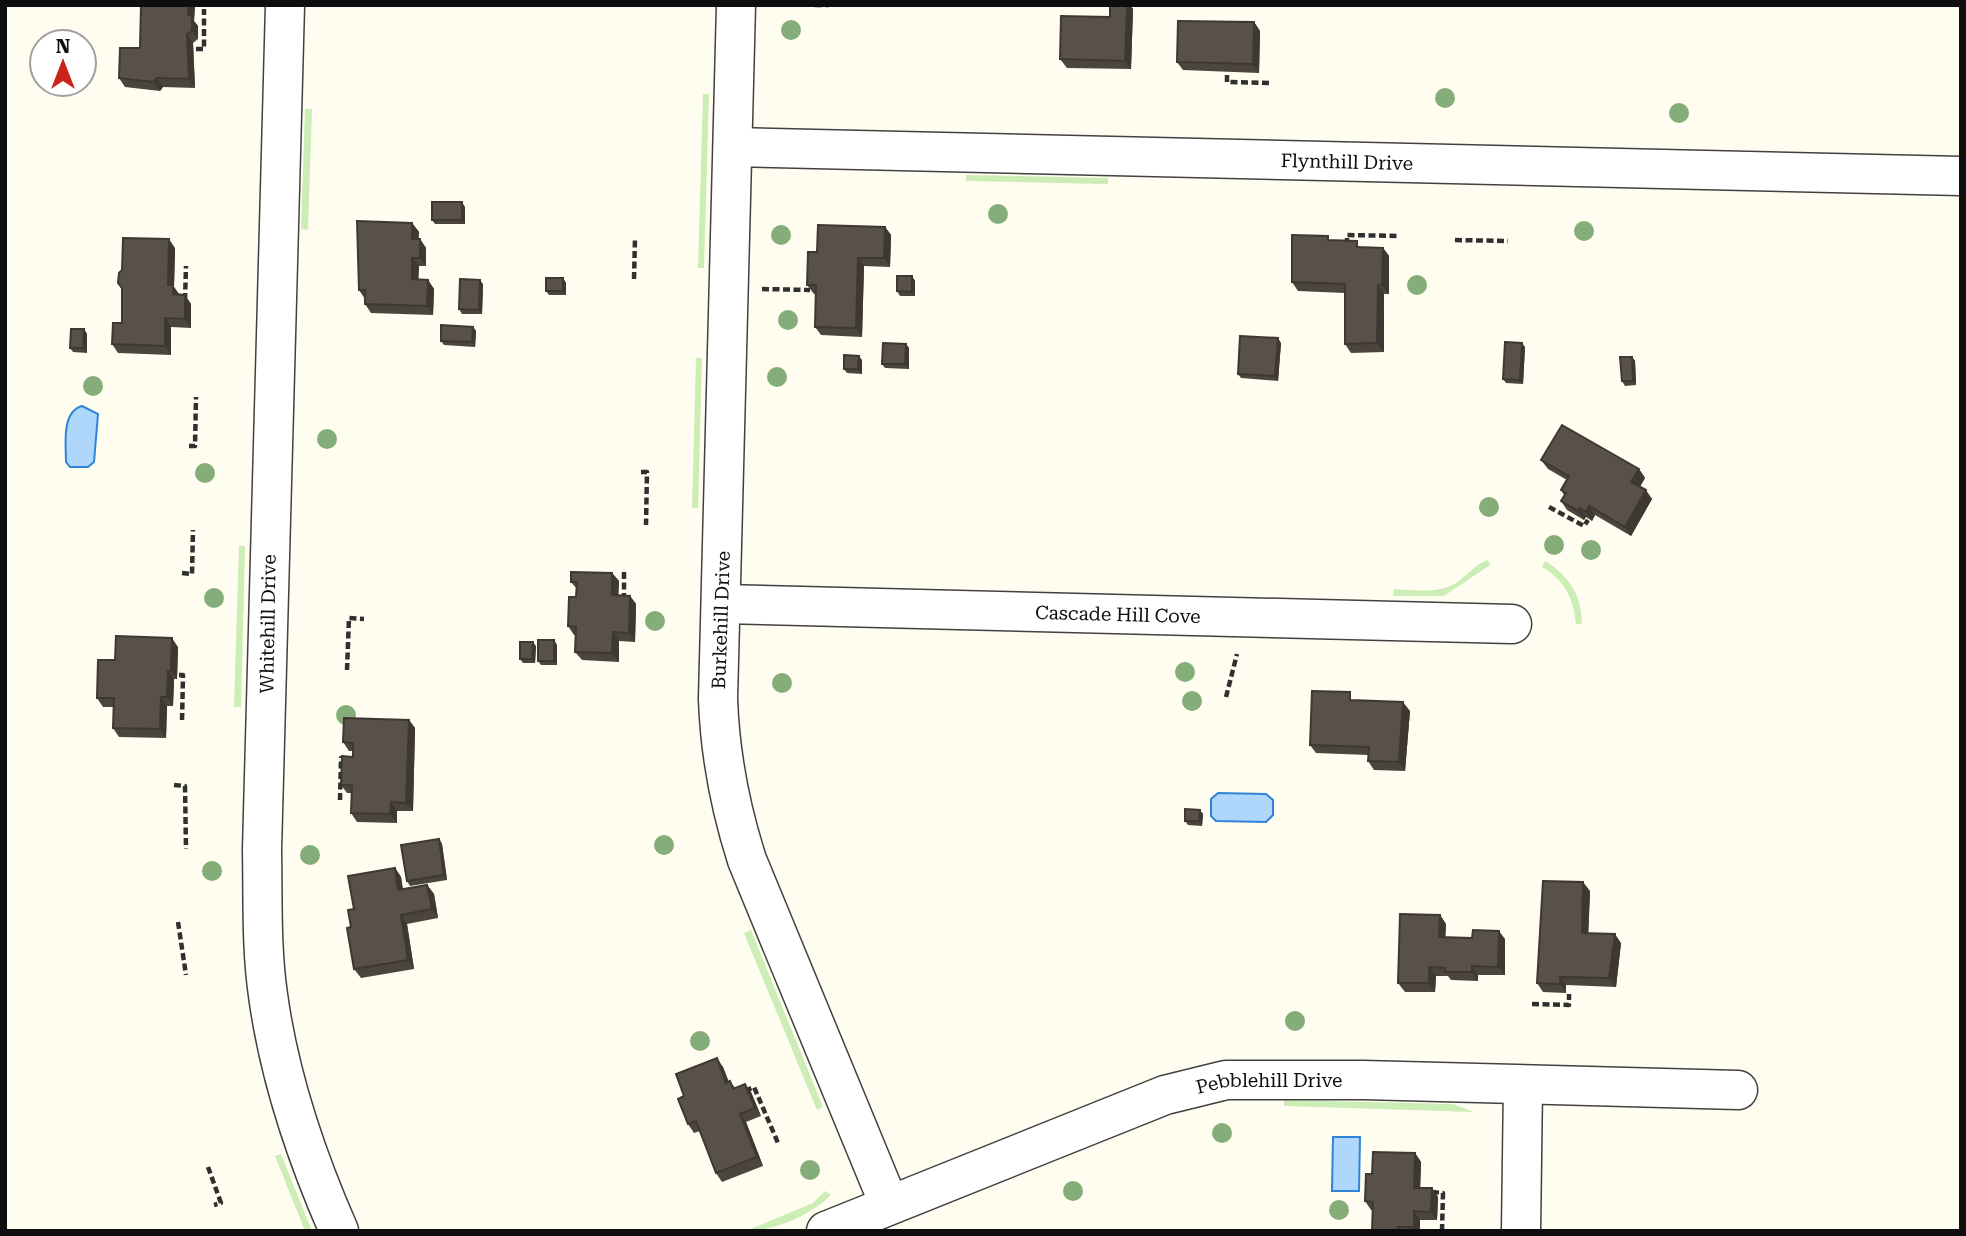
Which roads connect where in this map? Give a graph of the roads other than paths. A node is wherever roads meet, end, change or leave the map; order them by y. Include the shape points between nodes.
1 (285, 5) edge
2 (736, 5) edge
3 (733, 147) junction
4 (1961, 176) edge
5 (722, 604) junction
6 (1512, 624) dead end
7 (1523, 1084) junction
8 (1738, 1090) dead end
9 (889, 1204) junction
10 (339, 1231) edge
11 (826, 1231) edge
12 (1521, 1231) edge

1 - 10 street, Whitehill Drive via 263,940 275,1040 300,1132
2 - 3 street, Burkehill Drive
3 - 4 street, Flynthill Drive
3 - 5 street, Burkehill Drive
5 - 6 street, Cascade Hill Cove
5 - 9 street, Burkehill Drive via 719,733 734,816 757,884
7 - 8 street, Pebblehill Drive
7 - 9 street, Pebblehill Drive via 1271,1078 1202,1084
7 - 12 street
9 - 11 street, Pebblehill Drive

